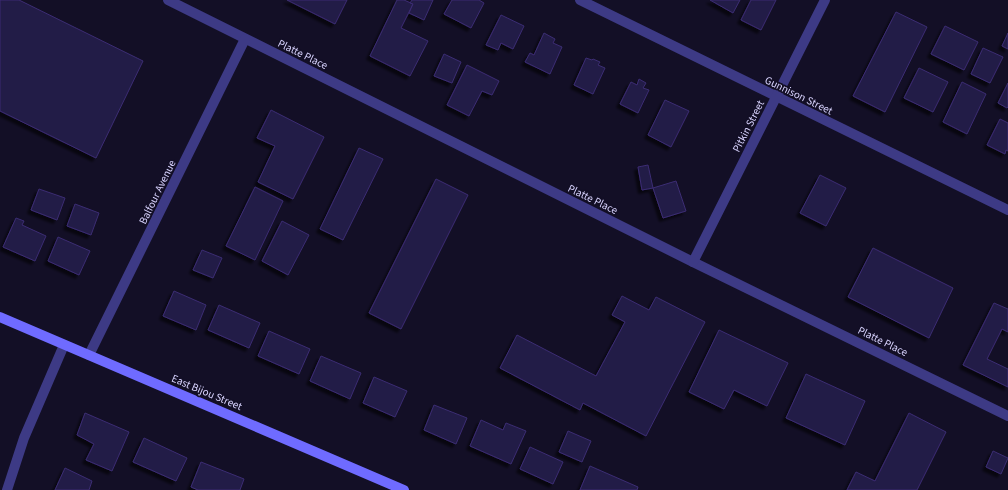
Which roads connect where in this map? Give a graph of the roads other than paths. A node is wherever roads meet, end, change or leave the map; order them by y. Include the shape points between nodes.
1 (580, 0) edge
2 (825, 0) edge
3 (171, 1) edge
4 (245, 39) junction
5 (776, 97) junction
6 (1008, 210) edge
7 (693, 262) junction
8 (0, 317) edge
9 (64, 344) junction
10 (89, 355) junction
11 (1008, 416) edge
12 (7, 490) edge
13 (404, 490) edge

1 - 5 street, Gunnison Street
2 - 5 street, Pitkin Street
3 - 4 street, Platte Place
4 - 7 street, Platte Place
4 - 10 street, Balfour Avenue
5 - 6 street, Gunnison Street
5 - 7 street, Pitkin Street
7 - 11 street, Platte Place
8 - 9 street, East Bijou Street
9 - 10 street, East Bijou Street
9 - 12 street via 24,438
10 - 13 street, East Bijou Street

